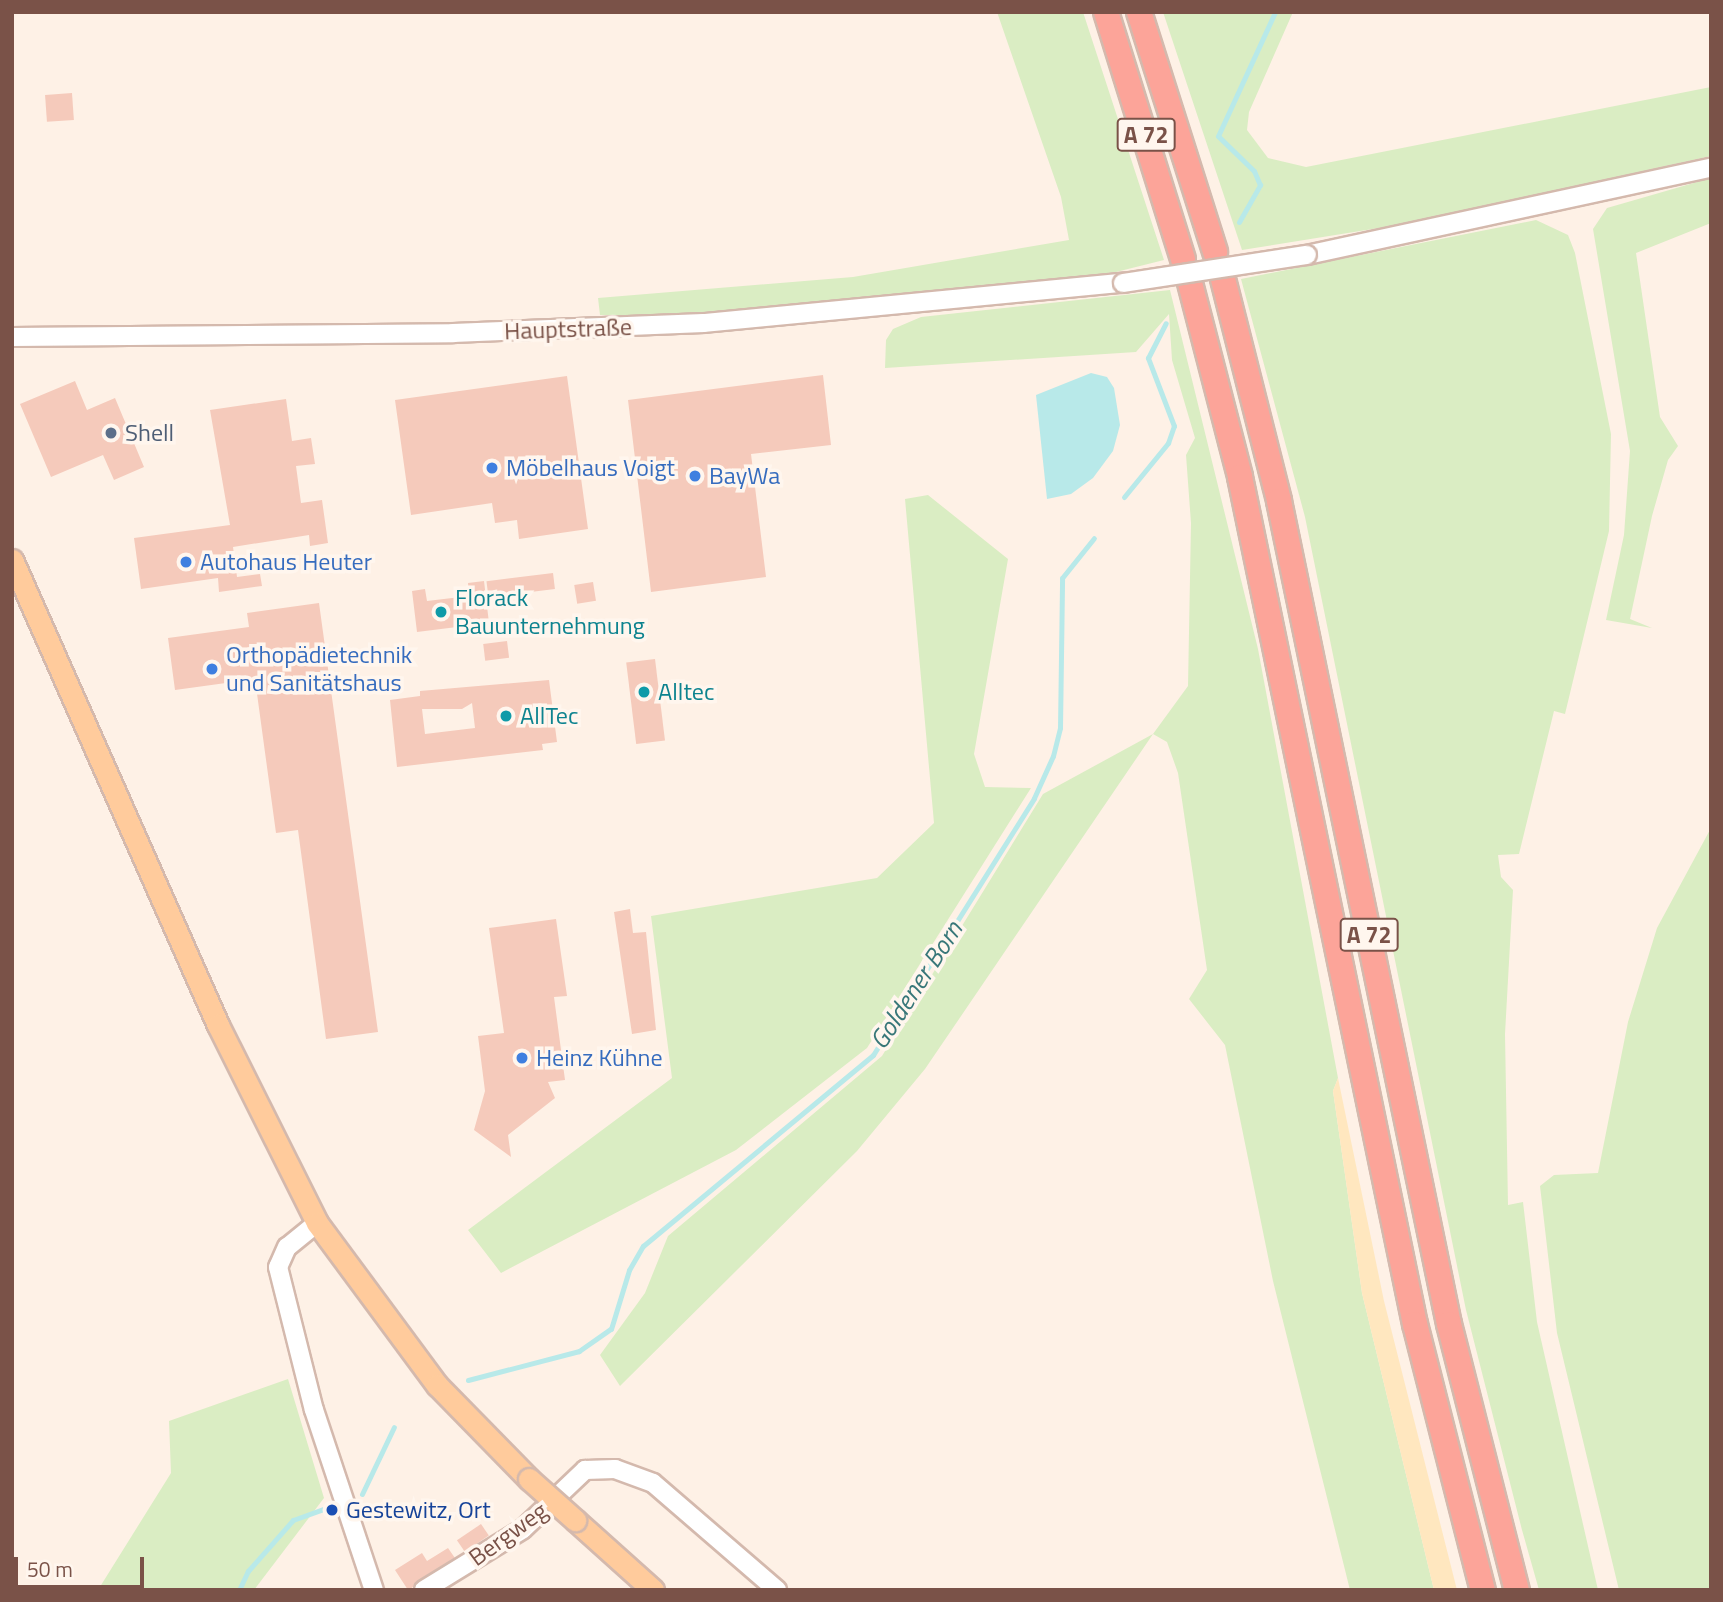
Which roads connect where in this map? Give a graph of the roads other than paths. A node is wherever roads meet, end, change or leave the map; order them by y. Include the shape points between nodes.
1 (1106, 12) edge
2 (1139, 12) edge
3 (1711, 168) edge
4 (1215, 252) dead end
5 (1183, 259) dead end
6 (1223, 279) dead end
7 (1190, 284) dead end
8 (12, 337) edge
9 (12, 560) edge
10 (317, 1223) junction
11 (374, 1590) edge
12 (424, 1590) edge
13 (653, 1590) edge
14 (777, 1590) edge
15 (1483, 1590) edge
16 (1517, 1590) edge

1 - 5 highway, A 72
2 - 4 highway, A 72
3 - 8 street, Hauptstraße, bridge via 1307,255 1123,283 692,324 453,333
6 - 16 highway, A 72 via 1279,501 1449,1324
7 - 15 highway, A 72 via 1260,567 1415,1324
9 - 10 main road via 218,1026
10 - 11 street via 287,1247 278,1267 289,1326
10 - 13 main road, bridge via 429,1375 529,1479
12 - 14 street, Bergweg via 523,1529 585,1471 615,1469 653,1483

